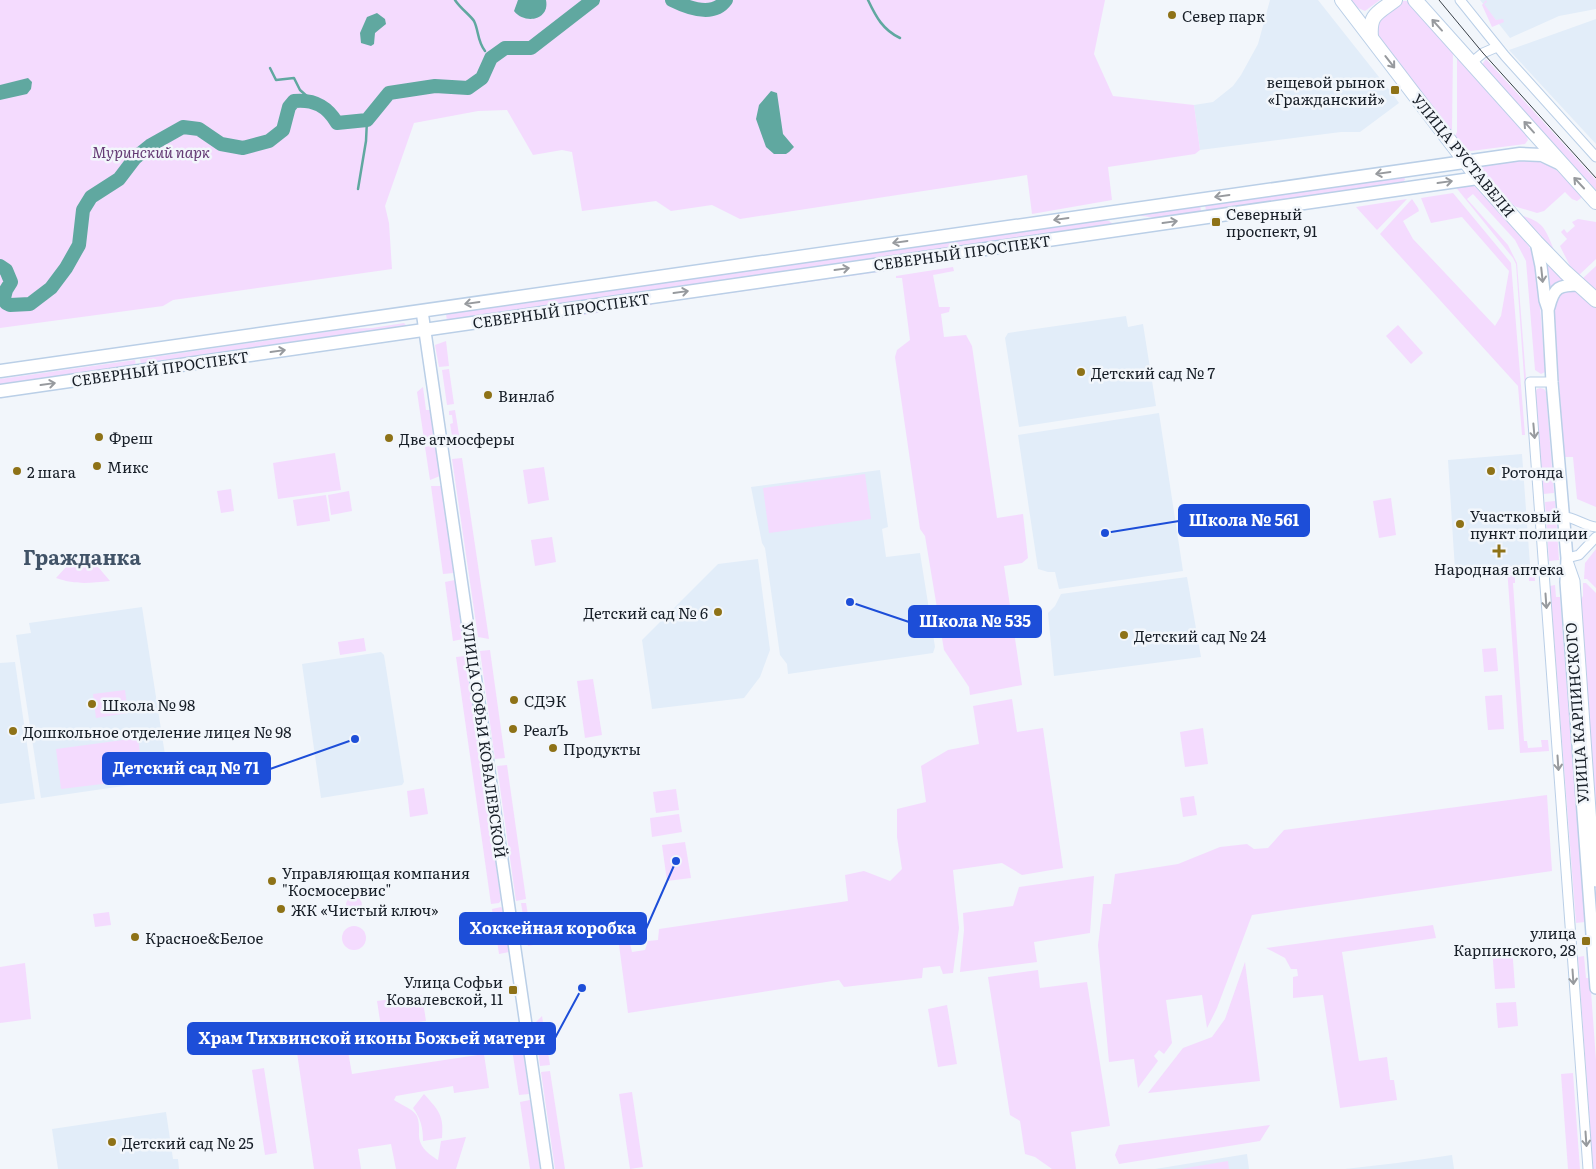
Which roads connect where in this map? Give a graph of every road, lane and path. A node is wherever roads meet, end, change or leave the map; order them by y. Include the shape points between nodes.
1 (1386, 0) edge
2 (1395, 0) edge
3 (1415, 0) edge
4 (1460, 0) edge
5 (1346, 5) edge
6 (1370, 37) junction
7 (1497, 47) junction
8 (1471, 64) junction
9 (1596, 157) edge
10 (1466, 161) junction
11 (1561, 164) junction
12 (1408, 169) junction
13 (1478, 178) junction
14 (1411, 187) junction
15 (1596, 202) edge
16 (1119, 210) junction
17 (1122, 229) junction
18 (1536, 242) junction
19 (1579, 285) junction
20 (1596, 300) edge
21 (1548, 308) junction
22 (423, 313) junction
23 (425, 329) junction
24 (0, 371) edge
25 (0, 377) edge
26 (1552, 382) junction
27 (0, 391) edge
28 (1564, 517) junction
29 (1596, 527) edge
30 (1596, 537) edge
31 (1567, 558) junction
32 (1596, 882) edge
33 (1596, 988) edge
34 (547, 1169) edge
35 (1588, 1169) edge

1 - 5 main road via 1366,14
2 - 6 main road via 1372,20
8 -> 3 main road
4 - 7 street
5 - 6 main road, УЛИЦА РУСТАВЕЛИ
6 -> 10 main road, УЛИЦА РУСТАВЕЛИ
7 - 8 street via 1483,53
7 - 9 street
11 -> 8 main road
10 - 11 main road, СЕВЕРНЫЙ ПРОСПЕКТ via 1520,154 1542,155
10 - 12 main road, СЕВЕРНЫЙ ПРОСПЕКТ
10 - 13 main road, УЛИЦА РУСТАВЕЛИ
15 -> 11 main road
12 - 14 main road
12 -> 16 main road, СЕВЕРНЫЙ ПРОСПЕКТ
14 -> 13 main road, СЕВЕРНЫЙ ПРОСПЕКТ
13 - 18 main road, УЛИЦА РУСТАВЕЛИ
17 -> 14 main road, СЕВЕРНЫЙ ПРОСПЕКТ
16 - 17 main road
16 -> 22 main road, СЕВЕРНЫЙ ПРОСПЕКТ
23 -> 17 main road, СЕВЕРНЫЙ ПРОСПЕКТ
18 - 19 main road, УЛИЦА РУСТАВЕЛИ
18 -> 21 street, УЛИЦА КАРПИНСКОГО
19 - 20 main road, УЛИЦА РУСТАВЕЛИ
19 - 21 street via 1558,288 1551,296
21 - 26 street, УЛИЦА КАРПИНСКОГО
22 - 23 street, УЛИЦА СОФЬИ КОВАЛЕВСКОЙ
22 - 24 main road, СЕВЕРНЫЙ ПРОСПЕКТ via 393,313
22 - 25 street, СЕВЕРНЫЙ ПРОСПЕКТ
27 -> 23 main road, СЕВЕРНЫЙ ПРОСПЕКТ
23 - 34 street, УЛИЦА СОФЬИ КОВАЛЕВСКОЙ
26 - 28 street, УЛИЦА КАРПИНСКОГО
26 -> 35 street via 1530,382
28 - 29 street
28 - 31 street, УЛИЦА КАРПИНСКОГО
30 - 31 street via 1579,556
31 - 32 street, УЛИЦА КАРПИНСКОГО via 1574,581
31 - 33 street, УЛИЦА КАРПИНСКОГО via 1566,582

